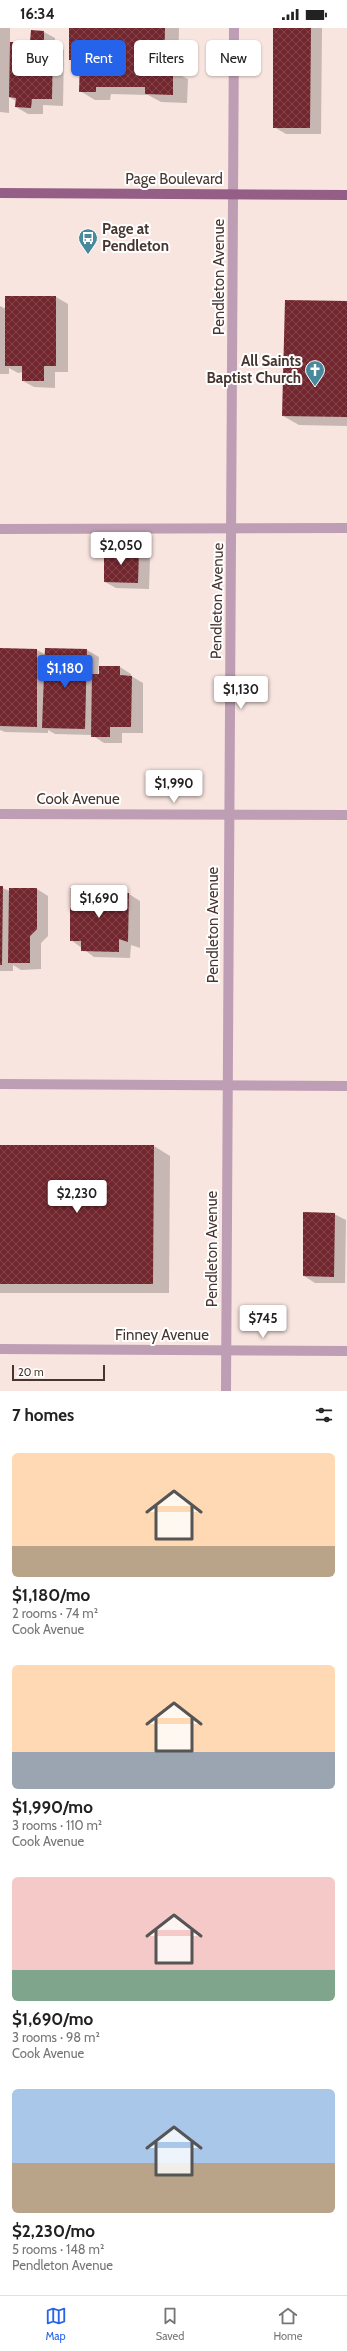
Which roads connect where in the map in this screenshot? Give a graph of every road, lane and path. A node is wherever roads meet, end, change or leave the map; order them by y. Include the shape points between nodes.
1 (234, 28) edge
2 (0, 193) edge
3 (234, 194) junction
4 (347, 195) edge
5 (233, 528) junction
6 (347, 528) edge
7 (0, 529) edge
8 (0, 814) edge
9 (229, 815) junction
10 (347, 815) edge
11 (0, 1084) edge
12 (227, 1086) junction
13 (347, 1086) edge
14 (0, 1349) edge
15 (227, 1350) junction
16 (347, 1351) edge
17 (226, 1391) edge

1 - 3 street, Pendleton Avenue
2 - 3 main road, Page Boulevard
3 - 4 main road, Page Boulevard
3 - 5 street, Pendleton Avenue
5 - 6 street
5 - 7 street
5 - 9 street, Pendleton Avenue
8 - 9 street, Cook Avenue
9 - 10 street, Cook Avenue
9 - 12 street, Pendleton Avenue
11 - 12 street
12 - 13 street
12 - 15 street, Pendleton Avenue
14 - 15 street, Finney Avenue
15 - 16 street, Finney Avenue
15 - 17 street, Pendleton Avenue

